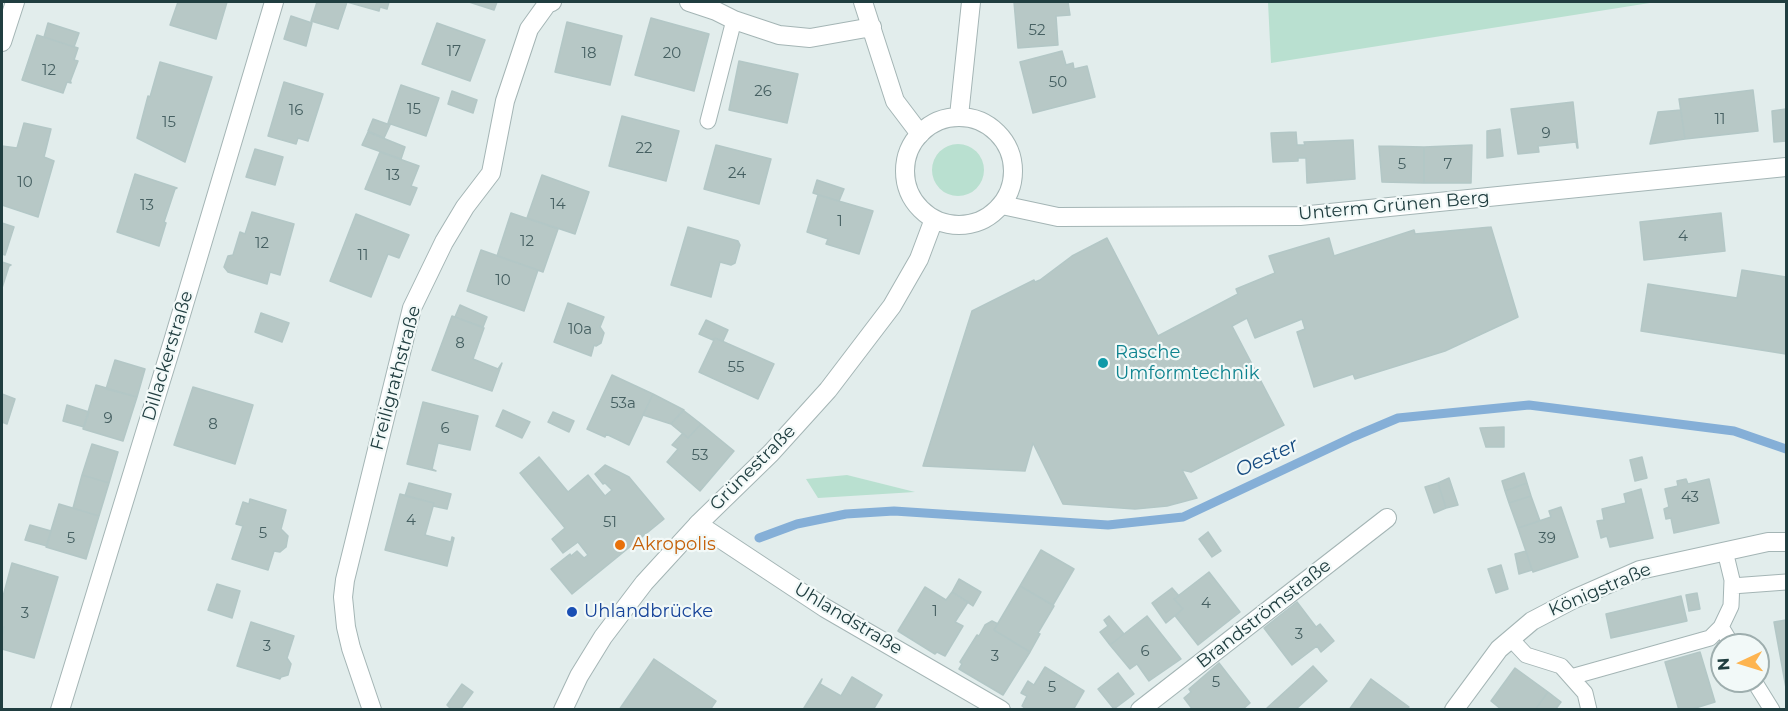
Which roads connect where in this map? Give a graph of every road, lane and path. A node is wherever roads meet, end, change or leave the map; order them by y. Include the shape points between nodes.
1 (15, 2) edge
2 (274, 2) edge
3 (548, 2) edge
4 (689, 2) edge
5 (863, 2) edge
6 (971, 2) edge
7 (734, 20) junction
8 (872, 27) junction
9 (2, 42) edge
10 (959, 116) junction
11 (708, 122) dead end
12 (920, 134) junction
13 (1786, 167) edge
14 (1002, 205) junction
15 (934, 219) junction
16 (1388, 518) dead end
17 (698, 524) junction
18 (1786, 542) edge
19 (1725, 551) junction
20 (1786, 582) edge
21 (1732, 586) junction
22 (1721, 627) junction
23 (1725, 633) edge
24 (1511, 639) junction
25 (1571, 677) junction
26 (1761, 693) edge
27 (60, 710) edge
28 (372, 710) edge
29 (563, 710) edge
30 (1001, 710) edge
31 (1140, 710) edge
32 (1454, 710) edge
33 (1589, 710) edge
34 (1772, 710) edge

1 - 9 street
2 - 27 street, Dillackerstraße
3 - 28 street, Freiligrathstraße via 529,29 505,101 491,172 444,242 412,308 347,568 343,597 346,627
4 - 7 street
5 - 8 street
6 - 10 street
7 - 8 street via 779,35 810,38
7 - 11 lane
8 - 12 street via 895,101
10 - 12 street via 931,124
10 - 14 street via 992,127 1004,140 1014,172
12 - 15 street via 909,152 907,187 922,211
13 - 14 street, Unterm Grünen Berg via 1300,216 1058,217
14 - 15 street via 992,215 963,226
15 - 17 street, Grünestraße via 919,259 892,306 828,390
16 - 31 street, Brandströmstraße
17 - 29 street, Grünestraße via 644,583 603,637
17 - 30 street, Uhlandstraße via 825,608
18 - 19 street, Königstraße
19 - 21 lane
19 - 24 street, Königstraße via 1640,570 1532,621
20 - 21 lane
21 - 22 lane via 1731,606
22 - 23 lane
22 - 25 lane via 1710,638
24 - 25 lane via 1526,656 1561,666
24 - 32 street, Königstraße via 1499,649
25 - 33 lane via 1585,693
26 - 34 lane

